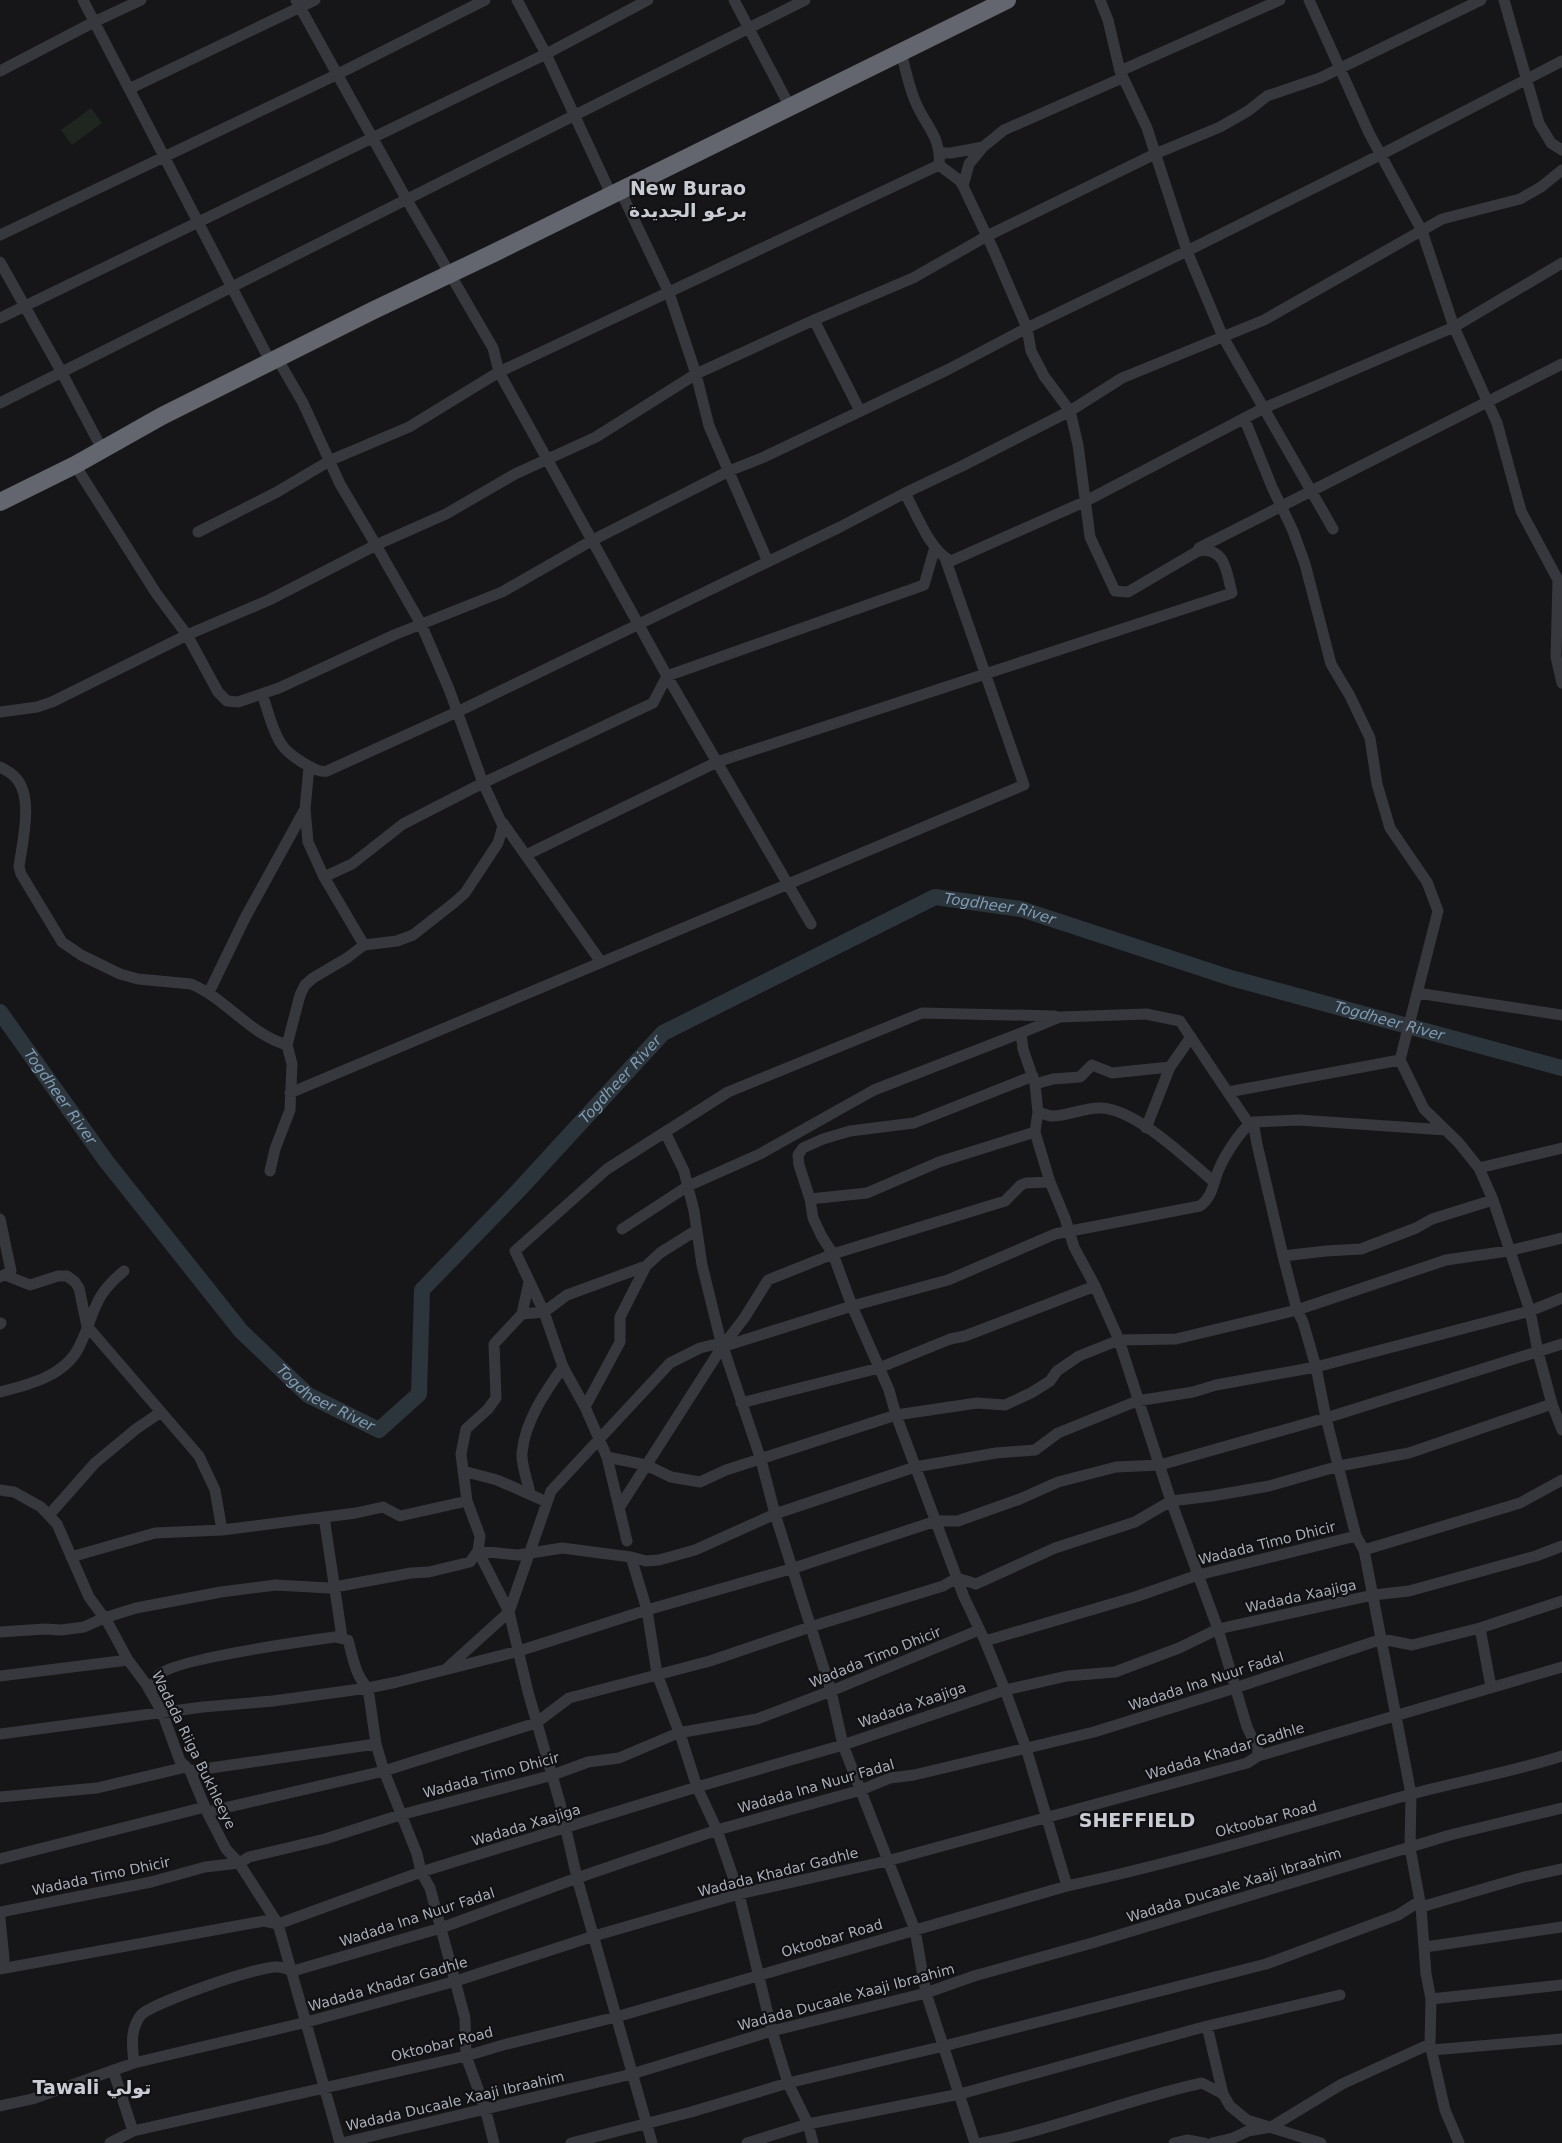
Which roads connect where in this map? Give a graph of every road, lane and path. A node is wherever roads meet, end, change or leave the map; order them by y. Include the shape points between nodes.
1 (83, 0) edge
2 (141, 0) edge
3 (315, 0) edge
4 (485, 0) edge
5 (517, 0) edge
6 (648, 0) edge
7 (734, 0) edge
8 (805, 0) edge
9 (1008, 0) edge
10 (1100, 0) edge
11 (1280, 0) edge
12 (1309, 0) edge
13 (1481, 0) edge
14 (1504, 0) edge
15 (298, 4) edge
16 (94, 22) junction
17 (749, 28) junction
18 (546, 54) junction
19 (901, 54) junction
20 (1562, 60) edge
21 (1340, 69) junction
22 (0, 71) edge
23 (338, 74) junction
24 (1121, 74) junction
25 (1528, 79) junction
26 (129, 89) junction
27 (790, 107) junction
28 (575, 116) junction
29 (374, 138) junction
30 (983, 147) junction
31 (1562, 150) edge
32 (1154, 154) junction
33 (1380, 155) junction
34 (164, 158) junction
35 (940, 159) junction
36 (1561, 173) edge
37 (963, 186) junction
38 (615, 192) junction
39 (407, 200) junction
40 (198, 222) junction
41 (1422, 231) junction
42 (0, 235) edge
43 (987, 236) junction
44 (1187, 251) junction
45 (0, 262) edge
46 (1562, 263) edge
47 (451, 273) junction
48 (232, 288) junction
49 (668, 292) junction
50 (23, 306) junction
51 (0, 318) edge
52 (814, 320) junction
53 (1454, 327) junction
54 (1027, 328) junction
55 (1223, 337) junction
56 (274, 360) junction
57 (1562, 364) edge
58 (61, 371) junction
59 (499, 372) junction
60 (696, 374) junction
61 (1487, 402) junction
62 (0, 403) edge
63 (1264, 408) junction
64 (860, 411) junction
65 (1070, 411) junction
66 (1244, 418) junction
67 (102, 449) junction
68 (330, 460) junction
69 (547, 460) junction
70 (75, 465) junction
71 (729, 471) junction
72 (1312, 491) junction
73 (905, 492) junction
74 (0, 502) edge
75 (1084, 502) junction
76 (1281, 507) junction
77 (1333, 528) dead end
78 (198, 532) dead end
79 (591, 541) junction
80 (376, 545) junction
81 (935, 547) junction
82 (945, 558) junction
83 (768, 562) junction
84 (1115, 591) junction
85 (421, 624) junction
86 (638, 624) junction
87 (187, 636) junction
88 (985, 674) junction
89 (667, 676) junction
90 (1562, 683) edge
91 (262, 694) junction
92 (0, 712) edge
93 (457, 712) junction
94 (717, 762) junction
95 (0, 767) edge
96 (309, 767) junction
97 (483, 783) junction
98 (305, 809) junction
99 (503, 823) junction
100 (526, 856) junction
101 (324, 877) junction
102 (788, 884) junction
103 (811, 924) dead end
104 (364, 946) junction
105 (601, 962) junction
106 (209, 992) junction
107 (1418, 993) junction
108 (1562, 1014) edge
109 (1060, 1016) junction
110 (1021, 1033) junction
111 (1191, 1037) junction
112 (287, 1045) junction
113 (1400, 1060) junction
114 (1170, 1067) junction
115 (1034, 1080) junction
116 (290, 1092) junction
117 (1228, 1092) junction
118 (1038, 1112) junction
119 (1251, 1123) junction
120 (1146, 1128) junction
121 (1446, 1130) junction
122 (665, 1132) junction
123 (1035, 1132) junction
124 (1562, 1148) edge
125 (1479, 1168) junction
126 (270, 1171) dead end
127 (1050, 1182) junction
128 (1214, 1182) junction
129 (688, 1186) junction
130 (810, 1199) junction
131 (1493, 1200) junction
132 (0, 1222) edge
133 (622, 1229) dead end
134 (695, 1231) junction
135 (1068, 1232) junction
136 (1562, 1238) edge
137 (1508, 1251) junction
138 (833, 1254) junction
139 (1283, 1256) junction
140 (646, 1266) junction
141 (124, 1271) dead end
142 (3, 1276) edge
143 (529, 1281) junction
144 (1095, 1286) junction
145 (1562, 1298) edge
146 (852, 1306) junction
147 (1297, 1310) junction
148 (1530, 1311) junction
149 (544, 1312) junction
150 (522, 1314) junction
151 (87, 1326) junction
152 (1119, 1340) junction
153 (1562, 1344) edge
154 (722, 1347) junction
155 (1538, 1352) junction
156 (563, 1366) junction
157 (1316, 1367) junction
158 (879, 1368) junction
159 (0, 1392) edge
160 (1137, 1401) junction
161 (741, 1403) junction
162 (1552, 1404) junction
163 (585, 1408) junction
164 (161, 1412) junction
165 (896, 1415) junction
166 (1326, 1418) junction
167 (1562, 1430) edge
168 (599, 1439) junction
169 (607, 1457) junction
170 (761, 1460) junction
171 (646, 1465) junction
172 (1160, 1465) junction
173 (1339, 1466) junction
174 (915, 1467) junction
175 (463, 1471) junction
176 (1562, 1480) edge
177 (0, 1490) edge
178 (530, 1494) junction
179 (467, 1501) junction
180 (1171, 1501) junction
181 (547, 1502) junction
182 (619, 1508) junction
183 (775, 1514) junction
184 (49, 1515) junction
185 (324, 1517) junction
186 (936, 1521) junction
187 (222, 1530) junction
188 (1356, 1536) junction
189 (627, 1541) dead end
190 (1562, 1546) edge
191 (1364, 1550) junction
192 (478, 1552) junction
193 (531, 1553) junction
194 (71, 1557) junction
195 (631, 1557) junction
196 (794, 1568) junction
197 (1198, 1576) junction
198 (957, 1578) junction
199 (334, 1587) junction
200 (1373, 1596) junction
201 (1562, 1601) edge
202 (647, 1610) junction
203 (509, 1612) junction
204 (104, 1618) junction
205 (810, 1627) junction
206 (1480, 1628) junction
207 (1218, 1629) junction
208 (979, 1630) junction
209 (0, 1632) edge
210 (342, 1637) junction
211 (1382, 1640) junction
212 (985, 1641) junction
213 (519, 1651) junction
214 (128, 1660) junction
215 (1562, 1667) edge
216 (444, 1671) junction
217 (657, 1674) junction
218 (0, 1676) edge
219 (1491, 1687) junction
220 (368, 1688) junction
221 (1236, 1688) junction
222 (1005, 1690) junction
223 (831, 1691) junction
224 (151, 1693) junction
225 (162, 1712) junction
226 (1397, 1715) junction
227 (536, 1723) junction
228 (678, 1733) junction
229 (0, 1734) edge
230 (376, 1744) junction
231 (843, 1745) junction
232 (1026, 1748) junction
233 (1258, 1756) junction
234 (1562, 1756) edge
235 (188, 1769) junction
236 (384, 1771) junction
237 (553, 1775) junction
238 (697, 1787) junction
239 (862, 1790) junction
240 (1412, 1794) junction
241 (0, 1797) edge
242 (1562, 1808) edge
243 (206, 1810) junction
244 (400, 1815) junction
245 (1047, 1817) junction
246 (566, 1829) junction
247 (717, 1830) junction
248 (1410, 1848) junction
249 (0, 1859) edge
250 (887, 1861) junction
251 (239, 1863) junction
252 (1562, 1869) edge
253 (421, 1872) junction
254 (577, 1878) junction
255 (1068, 1886) junction
256 (739, 1894) junction
257 (1420, 1904) junction
258 (0, 1912) edge
259 (0, 1918) edge
260 (278, 1924) junction
261 (1562, 1927) edge
262 (441, 1928) junction
263 (914, 1930) junction
264 (594, 1936) junction
265 (1425, 1947) junction
266 (1, 1968) edge
267 (293, 1971) junction
268 (759, 1975) junction
269 (456, 1981) junction
270 (1562, 1985) edge
271 (926, 1993) junction
272 (1340, 1995) dead end
273 (1431, 1999) junction
274 (616, 2017) junction
275 (307, 2022) junction
276 (1207, 2026) junction
277 (772, 2031) junction
278 (1562, 2039) edge
279 (944, 2046) junction
280 (1431, 2047) junction
281 (466, 2056) junction
282 (134, 2062) junction
283 (112, 2070) junction
284 (632, 2074) junction
285 (788, 2083) junction
286 (324, 2087) junction
287 (960, 2094) junction
288 (1223, 2094) junction
289 (0, 2106) edge
290 (485, 2108) junction
291 (647, 2123) junction
292 (808, 2124) junction
293 (1271, 2127) junction
294 (133, 2131) junction
295 (110, 2143) edge
296 (341, 2143) edge
297 (494, 2143) edge
298 (571, 2143) edge
299 (652, 2143) edge
300 (747, 2143) edge
301 (813, 2143) edge
302 (975, 2143) edge
303 (982, 2143) edge
304 (1174, 2143) edge
305 (1204, 2143) edge
306 (1212, 2143) edge
307 (1321, 2143) edge
308 (1459, 2143) edge

1 - 16 street
2 - 16 street
3 - 15 street
4 - 23 street
5 - 18 street
6 - 18 street
7 - 17 street
8 - 17 street
9 - 19 highway
10 - 24 street
11 - 24 street
12 - 21 street
13 - 21 street
14 - 25 street
15 - 23 street
15 - 26 street
16 - 22 street
16 - 26 street
17 - 27 street
17 - 28 street
18 - 28 street
18 - 29 street
19 - 27 highway
19 - 35 street via 916,104 930,127
20 - 25 street
21 - 32 street via 1267,96 1220,127
21 - 33 street
23 - 29 street
23 - 34 street
24 - 30 street via 1096,90 1015,124
24 - 32 street via 1147,128
25 - 31 street via 1539,123 1551,143
25 - 33 street
26 - 34 street
27 - 38 highway
28 - 38 street
28 - 39 street
29 - 39 street
29 - 40 street
30 - 35 street via 950,153
30 - 37 street via 969,164
32 - 43 street
32 - 44 street
33 - 41 street
33 - 44 street
34 - 40 street
34 - 42 street
35 - 37 street
35 - 49 street
36 - 41 street via 1520,200 1442,220
37 - 43 street
38 - 47 highway
38 - 49 street
39 - 47 street
39 - 48 street
40 - 48 street
40 - 50 street
41 - 53 street
41 - 55 street via 1264,320
43 - 52 street via 913,278
43 - 54 street
44 - 54 street
44 - 55 street
45 - 50 street
46 - 53 street
47 - 56 highway
47 - 59 street via 493,348
48 - 56 street
48 - 58 street
49 - 59 street
49 - 60 street
50 - 51 street
50 - 58 street
52 - 60 street
52 - 64 street
53 - 61 street
53 - 63 street
54 - 64 street
54 - 65 street via 1030,351
55 - 63 street
55 - 65 street via 1122,378
56 - 67 highway
56 - 68 street via 303,402
57 - 61 street
58 - 62 street
58 - 67 street
59 - 68 street via 408,426
59 - 69 street
60 - 69 street via 596,437
60 - 71 street via 709,426
61 - 72 street
61 - 90 street via 1521,511 1558,580 1556,657
63 - 66 street
63 - 72 street
64 - 71 street
65 - 73 street
65 - 75 street via 1078,445
66 - 75 street
66 - 76 street
67 - 70 highway
68 - 78 street via 277,492
68 - 80 street via 340,484
69 - 79 street
69 - 80 street via 515,474 446,514
70 - 74 highway
70 - 87 street
71 - 79 street
71 - 83 street
72 - 76 street
72 - 77 street
73 - 81 street
73 - 83 street
75 - 82 street via 951,561
75 - 84 street via 1090,537
76 - 84 street
76 - 107 street via 1305,564 1332,664 1370,738 1377,784 1390,828 1427,882 1438,911
79 - 85 street via 502,592
79 - 86 street
80 - 85 street
80 - 87 street via 269,600
81 - 82 street
81 - 89 street via 924,585
82 - 88 street
83 - 86 street
84 - 88 street via 1128,592 1198,551 1208,549 1223,561 1232,593
85 - 91 street
85 - 93 street
86 - 89 street
86 - 93 street
87 - 91 street via 218,692 227,701 238,702
87 - 92 street via 52,702
88 - 94 street
88 - 102 street via 1024,785
89 - 94 street
89 - 97 street via 653,703
91 - 96 street via 282,746
93 - 96 street via 327,771 318,772
93 - 97 street
94 - 100 street
94 - 102 street
95 - 106 street via 17,778 24,794 20,874 62,942 81,956 120,974 150,981 192,984
96 - 98 street
97 - 99 street
97 - 101 street via 403,824 352,864
98 - 101 street via 308,842
98 - 106 street
99 - 100 street
99 - 104 street via 498,843 466,893 413,935
100 - 105 street
101 - 104 street
102 - 103 street
102 - 105 street
104 - 112 street via 305,985
105 - 116 street
106 - 112 street via 273,1041
107 - 108 street
107 - 113 street
109 - 110 street
109 - 111 street via 1146,1014 1180,1021
109 - 122 street via 922,1013 728,1092
110 - 115 street
110 - 129 street via 874,1090 760,1154
111 - 114 street
111 - 117 street
112 - 116 street via 292,1064
113 - 117 street
113 - 121 street via 1424,1109
114 - 115 street via 1112,1073 1092,1065 1080,1077
114 - 120 street
115 - 118 street
115 - 130 street via 914,1123 850,1131 807,1146 798,1154 798,1165
116 - 126 street via 290,1110
117 - 119 street
118 - 120 street via 1053,1116 1104,1108 1126,1114
118 - 123 street
119 - 121 street via 1299,1120
119 - 128 street via 1230,1148
119 - 139 street
120 - 128 street
121 - 125 street
122 - 129 street
122 - 143 street via 607,1169 515,1251
123 - 127 street
123 - 130 street via 939,1162 867,1193
124 - 125 street
125 - 131 street
127 - 135 street
127 - 138 street via 1026,1183 1004,1201
128 - 135 street via 1208,1201 1200,1206
129 - 133 street
129 - 134 street
130 - 138 street via 818,1228
131 - 137 street
131 - 139 street via 1432,1219 1361,1249
132 - 142 street via 11,1272
134 - 140 street
134 - 154 street
135 - 144 street
135 - 146 street via 1055,1234 948,1280
136 - 137 street
137 - 147 street via 1446,1260
137 - 148 street
138 - 146 street
138 - 154 street via 768,1280
139 - 147 street
140 - 149 street via 567,1295
140 - 163 street via 620,1317 620,1342
141 - 151 street via 101,1294
142 - 151 street via 30,1285 67,1276 80,1288
143 - 149 street
143 - 150 street
144 - 152 street
144 - 158 street
145 - 148 street
146 - 154 street
146 - 158 street
147 - 152 street via 1176,1339
147 - 157 street via 1304,1322
148 - 155 street
148 - 157 street
149 - 150 street
149 - 156 street
150 - 175 street via 494,1344 496,1398 466,1429 461,1454
151 - 159 street via 79,1348 61,1367 35,1382
151 - 164 street
152 - 160 street
152 - 165 street via 1079,1356 1057,1371 1050,1381 1005,1405 977,1403
153 - 155 street
154 - 161 street
154 - 168 street via 700,1348 670,1363
154 - 171 street
155 - 162 street
155 - 166 street
156 - 163 street
156 - 178 street via 543,1395 525,1438 522,1454
157 - 160 street
157 - 166 street
158 - 161 street
158 - 165 street
160 - 172 street
160 - 174 street via 1058,1433 1035,1450 996,1453
161 - 170 street
162 - 167 street
162 - 173 street via 1409,1453
163 - 168 street
164 - 184 street via 95,1463
164 - 187 street via 199,1456 215,1490
165 - 170 street
165 - 174 street
166 - 172 street
166 - 173 street
168 - 169 street
168 - 181 street via 551,1491
169 - 171 street
169 - 182 street
170 - 171 street via 700,1482 671,1477
170 - 183 street
171 - 182 street
172 - 180 street
172 - 186 street via 1116,1467 1058,1482 958,1521
173 - 180 street via 1269,1486
173 - 188 street
174 - 183 street
174 - 186 street
175 - 178 street via 497,1480
175 - 179 street
176 - 191 street via 1520,1503
177 - 184 street, Wadada Riiga Bukhleeye via 20,1495
178 - 181 street
179 - 185 street via 400,1516 383,1507
179 - 192 street via 480,1536
180 - 197 street
180 - 198 street via 1135,1522 1055,1548 976,1584
181 - 193 street
182 - 189 street
183 - 195 street via 695,1550 659,1560
183 - 196 street
184 - 194 street, Wadada Riiga Bukhleeye via 57,1524
185 - 187 street
185 - 199 street
186 - 196 street
186 - 198 street
187 - 194 street via 155,1533
188 - 191 street
188 - 197 street, Wadada Timo Dhicir
190 - 200 street, Wadada Xaajiga via 1410,1591
191 - 200 street
192 - 193 street
192 - 199 street via 470,1562 441,1570
192 - 203 street
193 - 195 street via 562,1548
193 - 203 street
194 - 204 street, Wadada Riiga Bukhleeye via 89,1597
195 - 202 street
196 - 202 street
196 - 205 street
197 - 207 street
197 - 212 street, Wadada Timo Dhicir
198 - 205 street via 943,1586
198 - 208 street
199 - 204 street via 276,1585 221,1592 136,1608
199 - 210 street
200 - 207 street, Wadada Xaajiga
200 - 211 street
201 - 206 street
202 - 213 street
202 - 217 street
203 - 213 street
203 - 216 street
204 - 209 street via 84,1627
204 - 214 street, Wadada Riiga Bukhleeye
205 - 217 street via 710,1661
205 - 223 street
206 - 211 street via 1412,1645
206 - 219 street
207 - 221 street
207 - 222 street, Wadada Xaajiga via 1179,1648 1115,1672 1067,1676
208 - 212 street
208 - 223 street, Wadada Timo Dhicir
210 - 220 street via 348,1640 357,1673
210 - 224 street via 198,1660 159,1675
211 - 221 street, Wadada Ina Nuur Fadal
211 - 226 street
212 - 222 street
213 - 216 street
213 - 227 street
214 - 218 street
214 - 224 street, Wadada Riiga Bukhleeye
215 - 219 street, Wadada Khadar Gadhle
216 - 220 street
217 - 227 street via 569,1698
217 - 228 street
219 - 226 street, Wadada Khadar Gadhle
220 - 225 street
220 - 230 street
221 - 232 street, Wadada Ina Nuur Fadal via 1094,1732
221 - 233 street
222 - 231 street, Wadada Xaajiga
222 - 232 street
223 - 228 street, Wadada Timo Dhicir via 757,1719
223 - 231 street
224 - 225 street, Wadada Riiga Bukhleeye
225 - 229 street
225 - 235 street, Wadada Riiga Bukhleeye via 180,1761
226 - 233 street, Wadada Khadar Gadhle
226 - 240 street
227 - 236 street
227 - 237 street
228 - 237 street, Wadada Timo Dhicir via 618,1758 588,1762
228 - 238 street
230 - 235 street
230 - 236 street
231 - 238 street, Wadada Xaajiga
231 - 239 street
232 - 239 street, Wadada Ina Nuur Fadal via 890,1778
232 - 245 street
233 - 245 street, Wadada Khadar Gadhle via 1247,1763
234 - 240 street, Oktoobar Road
235 - 241 street via 97,1788
235 - 243 street, Wadada Riiga Bukhleeye
236 - 243 street
236 - 244 street
237 - 244 street, Wadada Timo Dhicir
237 - 246 street
238 - 246 street, Wadada Xaajiga
238 - 247 street
239 - 247 street, Wadada Ina Nuur Fadal
239 - 250 street
240 - 248 street
240 - 255 street, Oktoobar Road via 1135,1872
242 - 248 street, Wadada Ducaale Xaaji Ibraahim
243 - 249 street
243 - 251 street, Wadada Riiga Bukhleeye via 226,1849
244 - 251 street, Wadada Timo Dhicir via 325,1839 249,1857
244 - 253 street
245 - 250 street, Wadada Khadar Gadhle
245 - 255 street
246 - 253 street, Wadada Xaajiga
246 - 254 street
247 - 254 street, Wadada Ina Nuur Fadal
247 - 256 street
248 - 257 street
248 - 271 street, Wadada Ducaale Xaaji Ibraahim via 974,1976
250 - 256 street, Wadada Khadar Gadhle
250 - 263 street
251 - 258 street, Wadada Timo Dhicir via 205,1867 150,1882
251 - 260 street, Wadada Riiga Bukhleeye
252 - 257 street
253 - 260 street, Wadada Xaajiga
253 - 262 street via 430,1888
254 - 262 street, Wadada Ina Nuur Fadal
254 - 264 street
255 - 263 street, Oktoobar Road
256 - 264 street, Wadada Khadar Gadhle
256 - 268 street
257 - 265 street
257 - 279 street via 1266,1964
259 - 266 street via 4,1959
260 - 266 street via 264,1921
260 - 267 street, Wadada Riiga Bukhleeye
261 - 265 street
262 - 267 street, Wadada Ina Nuur Fadal
262 - 269 street
263 - 268 street, Oktoobar Road
263 - 271 street
264 - 269 street, Wadada Khadar Gadhle
264 - 274 street
265 - 273 street
267 - 275 street, Wadada Riiga Bukhleeye
267 - 282 street via 278,1966 249,1973 167,2000 147,2010 134,2026
268 - 274 street, Oktoobar Road
268 - 277 street
269 - 275 street, Wadada Khadar Gadhle
269 - 281 street via 465,2018
270 - 273 street
271 - 277 street, Wadada Ducaale Xaaji Ibraahim
271 - 279 street
272 - 276 street
273 - 280 street
274 - 281 street, Oktoobar Road
274 - 284 street
275 - 282 street, Wadada Khadar Gadhle
275 - 286 street, Wadada Riiga Bukhleeye
276 - 287 street
276 - 288 street
277 - 284 street, Wadada Ducaale Xaaji Ibraahim
277 - 285 street
278 - 280 street
279 - 285 street
279 - 287 street
280 - 293 street via 1342,2084
280 - 308 street via 1445,2110
281 - 286 street, Oktoobar Road
281 - 290 street
282 - 283 street, Wadada Khadar Gadhle
283 - 289 street, Wadada Khadar Gadhle via 32,2100
283 - 294 street
284 - 290 street, Wadada Ducaale Xaaji Ibraahim
284 - 291 street
285 - 291 street
285 - 292 street
286 - 294 street, Oktoobar Road
286 - 296 street, Wadada Riiga Bukhleeye
287 - 292 street
287 - 302 street
288 - 293 street via 1230,2106 1246,2120
288 - 303 street via 1206,2084 1196,2085
290 - 296 street, Wadada Ducaale Xaaji Ibraahim
290 - 297 street
291 - 298 street
291 - 299 street
292 - 300 street
292 - 301 street
293 - 306 street
293 - 307 street
294 - 295 street, Oktoobar Road
304 - 305 street via 1187,2140

